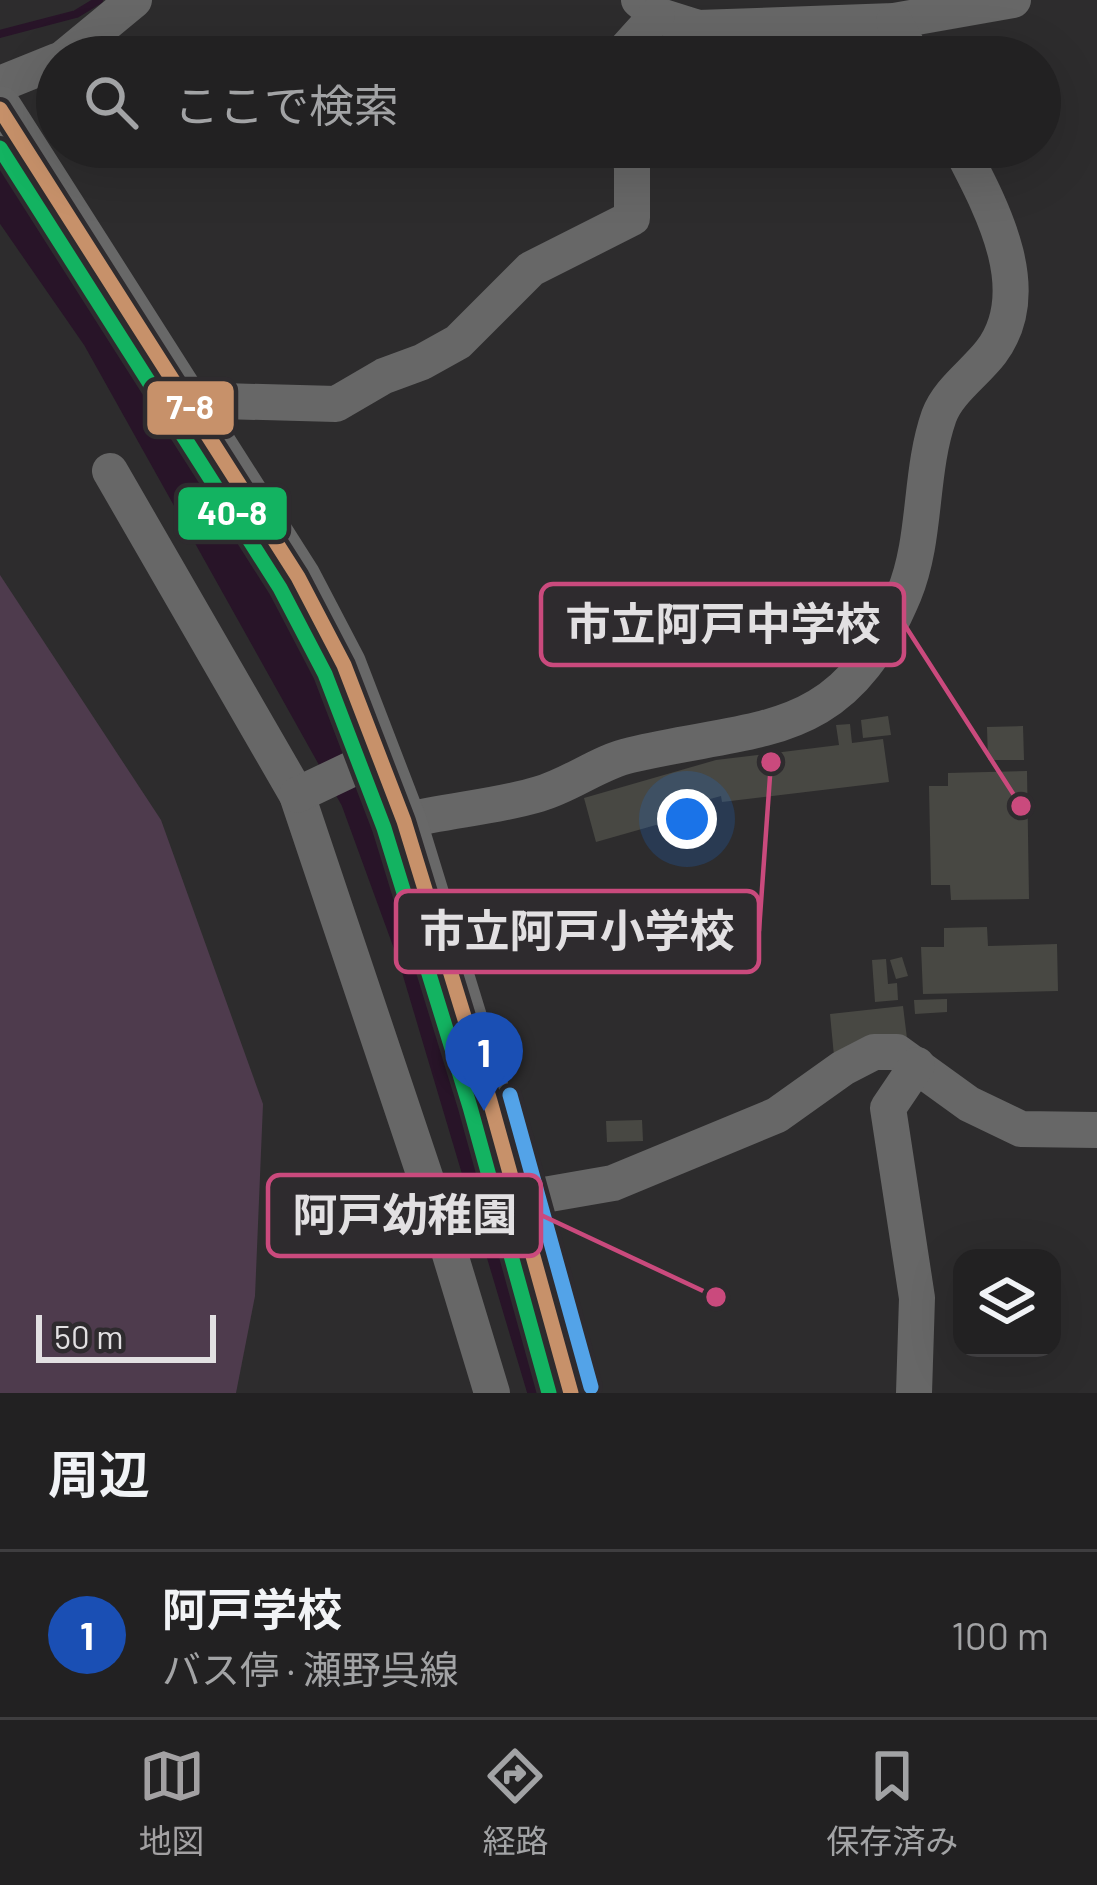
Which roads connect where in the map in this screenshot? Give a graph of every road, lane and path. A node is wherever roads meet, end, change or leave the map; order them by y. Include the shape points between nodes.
1 (134, 0) edge
2 (1013, 0) edge
3 (648, 7) edge
4 (894, 21) junction
5 (90, 36) edge
6 (631, 36) edge
7 (902, 36) edge
8 (36, 70) edge
9 (0, 84) edge
10 (0, 109) edge
11 (36, 165) edge
12 (38, 168) edge
13 (632, 168) edge
14 (971, 168) edge
15 (196, 416) junction
16 (110, 471) dead end
17 (371, 759) junction
18 (300, 793) junction
19 (404, 821) junction
20 (917, 1065) junction
21 (1097, 1130) edge
22 (507, 1202) junction
23 (441, 1217) junction
24 (492, 1393) edge
25 (571, 1393) edge
26 (914, 1393) edge

1 - 5 street
2 - 4 street
3 - 4 street via 698,28
3 - 6 street
4 - 7 street
8 - 9 street
10 - 11 main road
12 - 15 main road
13 - 15 street via 632,218 531,269 458,342 336,404 222,401
14 - 19 street via 1005,249 1008,317 994,349 942,407 906,590 883,638 847,683 825,706 782,726 626,756 540,794
15 - 17 main road via 344,665
16 - 18 street
17 - 18 street
17 - 19 main road
18 - 23 street
19 - 22 main road via 490,1101
20 - 21 street via 1021,1129
20 - 22 street via 897,1052 874,1052 777,1115 613,1184
20 - 26 street via 888,1108 917,1298
22 - 23 street
22 - 25 main road
23 - 24 street

